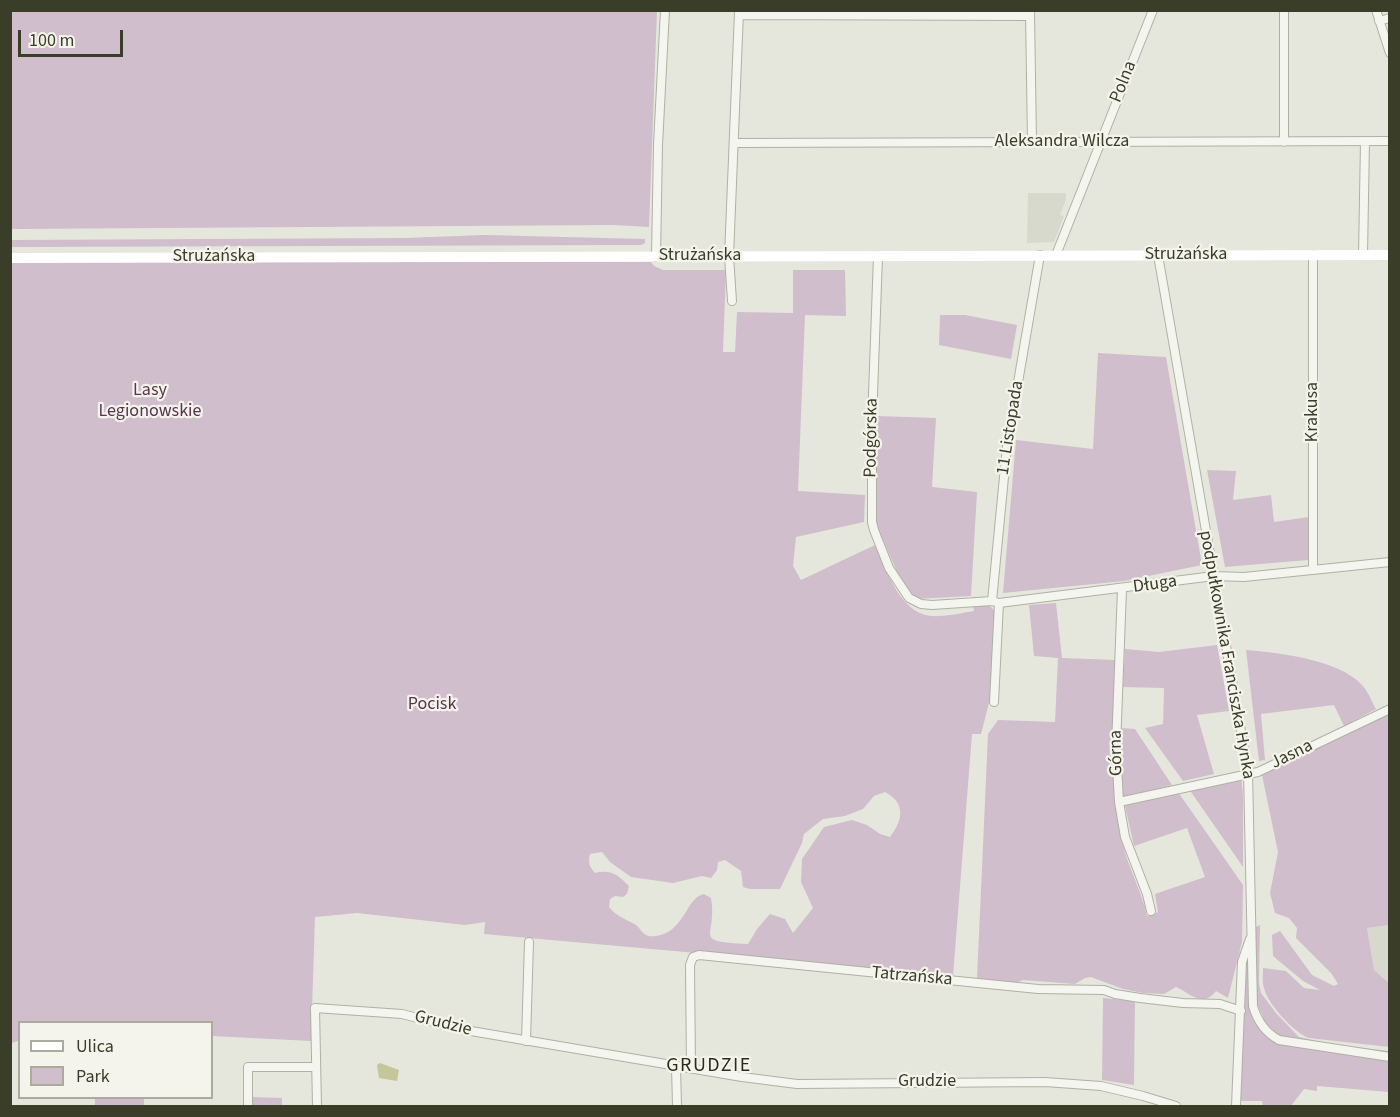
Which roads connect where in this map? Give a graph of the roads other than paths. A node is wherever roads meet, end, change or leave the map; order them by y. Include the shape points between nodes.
1 (665, 10) edge
2 (1153, 10) edge
3 (1284, 10) edge
4 (1376, 10) edge
5 (739, 13) edge
6 (1030, 13) edge
7 (1389, 18) edge
8 (1379, 21) junction
9 (1389, 53) edge
10 (1365, 141) junction
11 (1389, 141) edge
12 (1032, 142) junction
13 (1284, 142) junction
14 (734, 143) junction
15 (1100, 143) junction
16 (1040, 255) junction
17 (1056, 255) junction
18 (1158, 255) junction
19 (1314, 255) junction
20 (1363, 255) junction
21 (1389, 255) edge
22 (729, 256) junction
23 (878, 256) junction
24 (656, 257) junction
25 (10, 258) edge
26 (732, 301) dead end
27 (1389, 562) edge
28 (1313, 570) junction
29 (1214, 576) junction
30 (1122, 590) junction
31 (996, 602) junction
32 (921, 604) joint
33 (994, 702) dead end
34 (1389, 709) edge
35 (1248, 772) junction
36 (1119, 802) junction
37 (1151, 911) dead end
38 (1251, 938) junction
39 (529, 942) dead end
40 (1241, 1011) junction
41 (526, 1041) junction
42 (1389, 1057) edge
43 (676, 1066) junction
44 (316, 1067) junction
45 (691, 1069) junction
46 (1172, 1106) edge
47 (248, 1107) edge
48 (317, 1107) edge
49 (677, 1107) edge
50 (1236, 1107) edge

1 - 24 street
2 - 15 street, Polna
3 - 13 street
4 - 8 street
5 - 6 street
5 - 14 street
6 - 12 street
7 - 8 street
8 - 9 street
10 - 11 street, Aleksandra Wilcza
10 - 13 street, Aleksandra Wilcza
10 - 20 street
12 - 14 street, Aleksandra Wilcza
12 - 15 street, Aleksandra Wilcza
13 - 15 street, Aleksandra Wilcza
14 - 22 street
15 - 17 street, Polna
16 - 17 main road, Strużańska
16 - 23 main road, Strużańska
16 - 31 street, 11 Listopada via 1007,446
17 - 18 main road, Strużańska
18 - 19 main road, Strużańska
18 - 29 street, podpułkownika Franciszka Hynka
19 - 20 main road, Strużańska
19 - 28 street, Krakusa
20 - 21 main road, Strużańska
22 - 23 main road, Strużańska
22 - 24 main road, Strużańska
22 - 26 street
23 - 32 street, Podgórska via 872,522 898,584 909,598
24 - 25 main road, Strużańska
27 - 28 street, Długa
28 - 29 street, Długa
29 - 30 street, Długa
29 - 35 street, podpułkownika Franciszka Hynka
30 - 31 street, Długa
30 - 36 street, Górna via 1116,747
31 - 32 street, Długa
31 - 33 street, 11 Listopada
34 - 35 street, Jasna via 1258,772
35 - 36 street, Jasna
35 - 38 street, podpułkownika Franciszka Hynka
36 - 37 street, Górna via 1125,837
38 - 40 street via 1242,962
38 - 42 street, podpułkownika Franciszka Hynka via 1253,1006 1270,1035 1279,1041
39 - 41 street
40 - 45 street, Tatrzańska via 1220,1004 1140,998 1104,990 1038,989 699,955 693,957 690,965
40 - 50 street
41 - 43 street, Grudzie
41 - 44 street, Grudzie via 402,1014 315,1008
43 - 45 street, Grudzie
43 - 49 street
44 - 47 street via 248,1067
44 - 48 street
45 - 46 street, Grudzie via 796,1084 1045,1082 1101,1086

